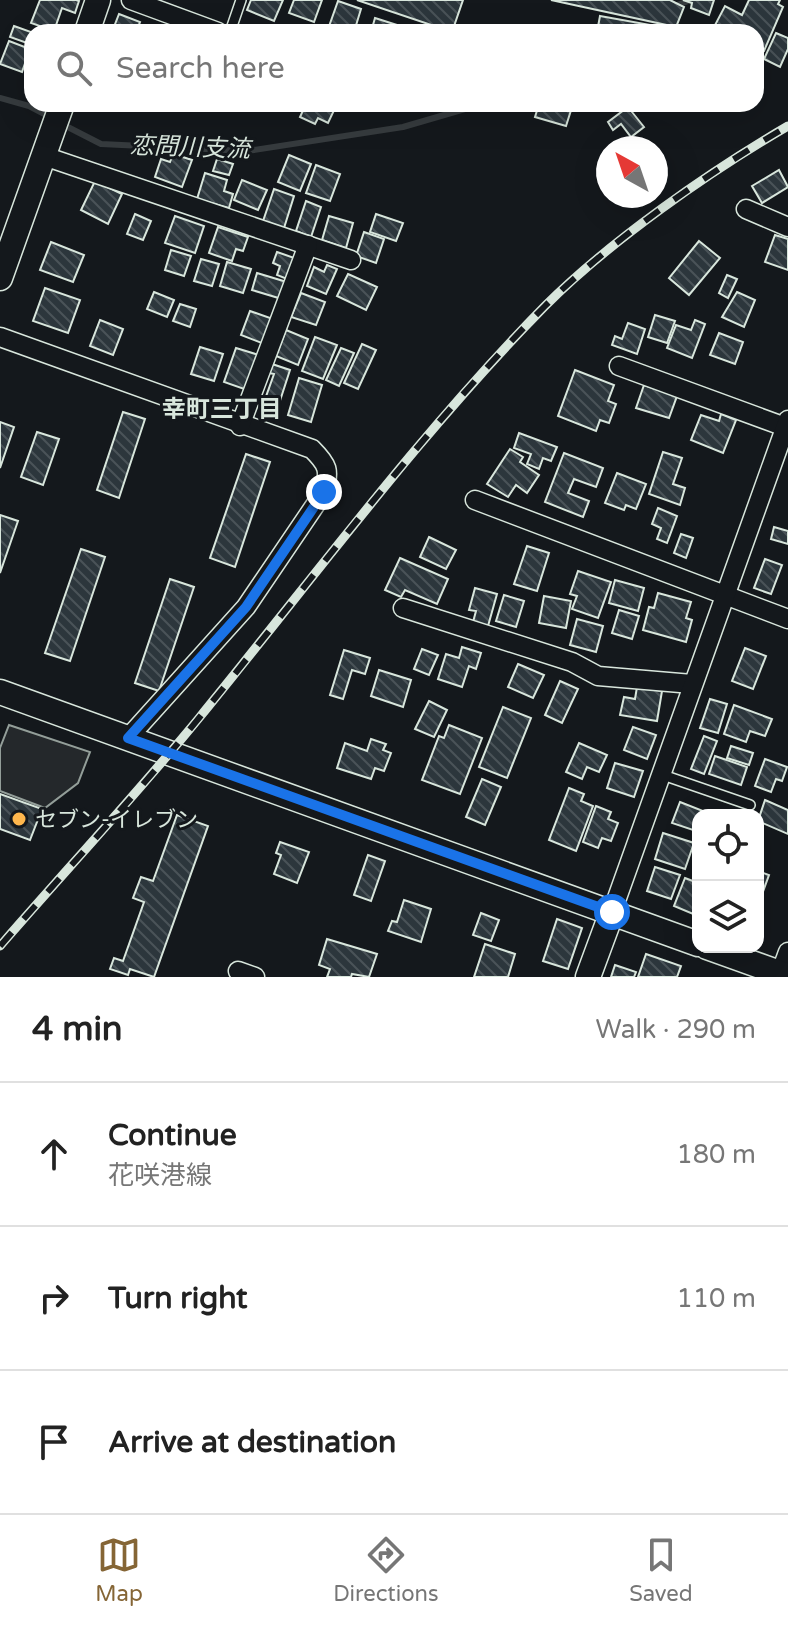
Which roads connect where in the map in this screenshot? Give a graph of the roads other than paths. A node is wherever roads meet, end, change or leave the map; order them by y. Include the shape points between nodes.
1 (98, 0) edge
2 (131, 0) edge
3 (241, 0) edge
4 (90, 24) edge
5 (196, 24) edge
6 (233, 24) edge
7 (59, 112) edge
8 (44, 156) junction
9 (746, 209) dead end
10 (788, 227) edge
11 (308, 245) junction
12 (351, 260) dead end
13 (0, 278) edge
14 (0, 337) edge
15 (619, 366) dead end
16 (787, 425) edge
17 (240, 426) junction
18 (475, 500) dead end
19 (723, 595) junction
20 (403, 608) dead end
21 (788, 619) edge
22 (692, 684) junction
23 (0, 692) edge
24 (128, 738) junction
25 (660, 774) junction
26 (750, 805) dead end
27 (612, 912) junction
28 (692, 942) edge
29 (726, 953) edge
30 (778, 970) edge
31 (588, 977) edge

1 - 4 main road
2 - 5 street
3 - 6 lane
7 - 8 main road
8 - 11 street
8 - 13 main road
9 - 10 street
11 - 12 street
11 - 17 street
14 - 17 street
15 - 16 street
16 - 19 street
17 - 24 street via 312,449 327,464 324,492 246,607
18 - 19 street
19 - 21 street
19 - 22 street
20 - 22 street via 572,662 598,676
22 - 25 street
23 - 24 main road
24 - 27 main road
25 - 26 lane
25 - 27 street
27 - 28 main road
27 - 31 main road
29 - 30 main road

